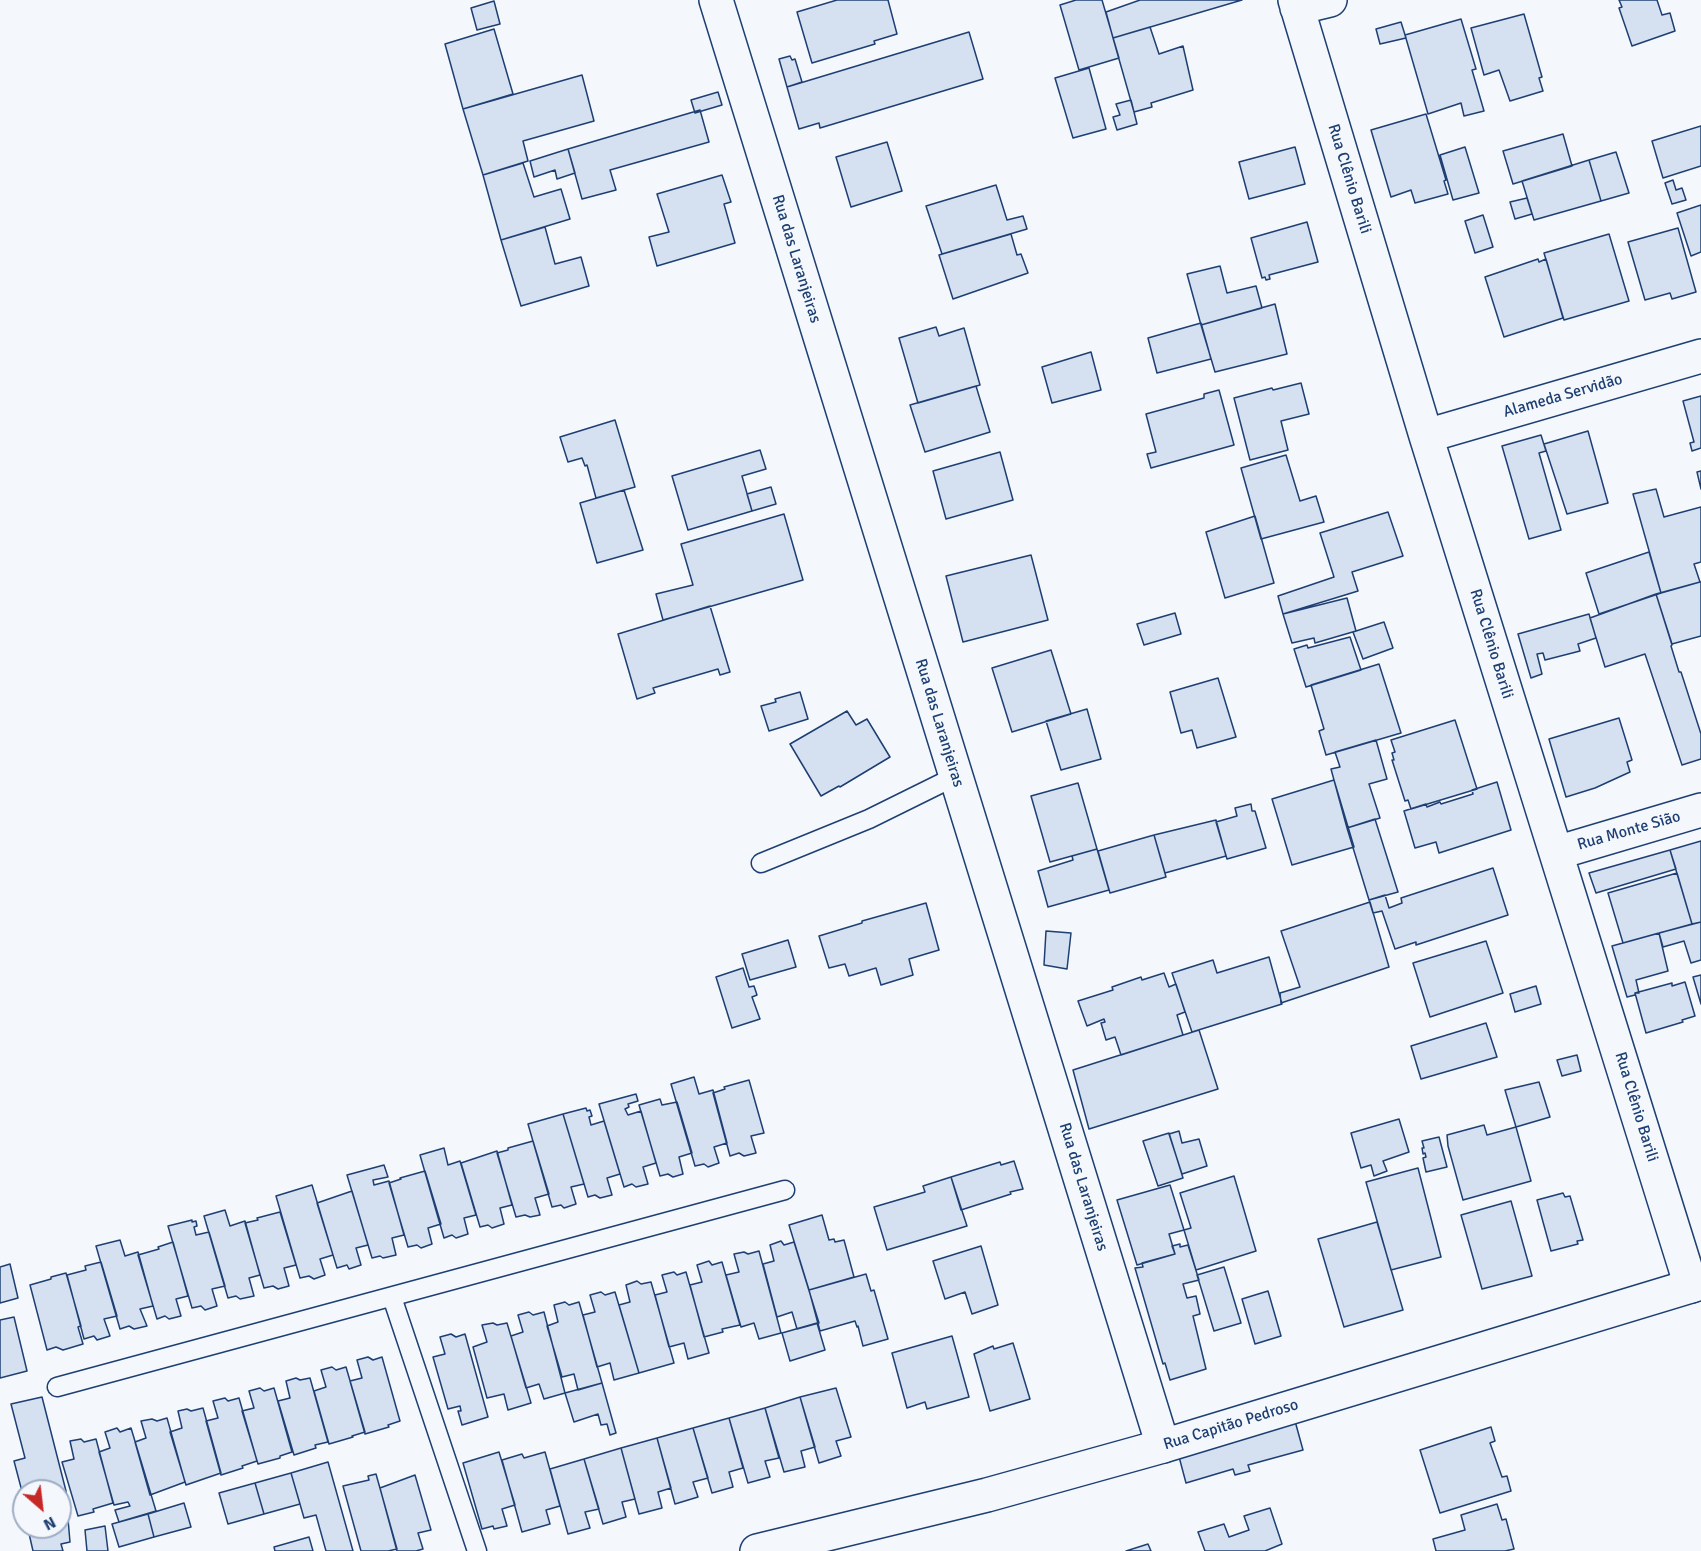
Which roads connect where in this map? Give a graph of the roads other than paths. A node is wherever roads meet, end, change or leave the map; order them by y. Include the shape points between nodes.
1 (716, 0) edge
2 (1330, 0) edge
3 (1296, 4) edge
4 (1701, 356) edge
5 (1426, 436) junction
6 (956, 776) junction
7 (1701, 810) edge
8 (1556, 853) junction
9 (761, 863) dead end
10 (785, 1190) dead end
11 (1696, 1284) edge
12 (392, 1297) junction
13 (57, 1388) dead end
14 (1163, 1446) junction
15 (477, 1551) edge
16 (757, 1551) edge

1 - 6 street, Rua das Laranjeiras
2 - 3 street
3 - 5 street, Rua Clênio Barili
4 - 5 street, Alameda Servidão
5 - 8 street, Rua Clênio Barili
6 - 9 lane via 868,819
6 - 14 street, Rua das Laranjeiras
7 - 8 street, Rua Monte Sião
8 - 11 street, Rua Clênio Barili
10 - 12 lane
11 - 14 street, Rua Capitão Pedroso
12 - 13 lane
12 - 15 lane
14 - 16 street, Rua Capitão Pedroso via 987,1495

